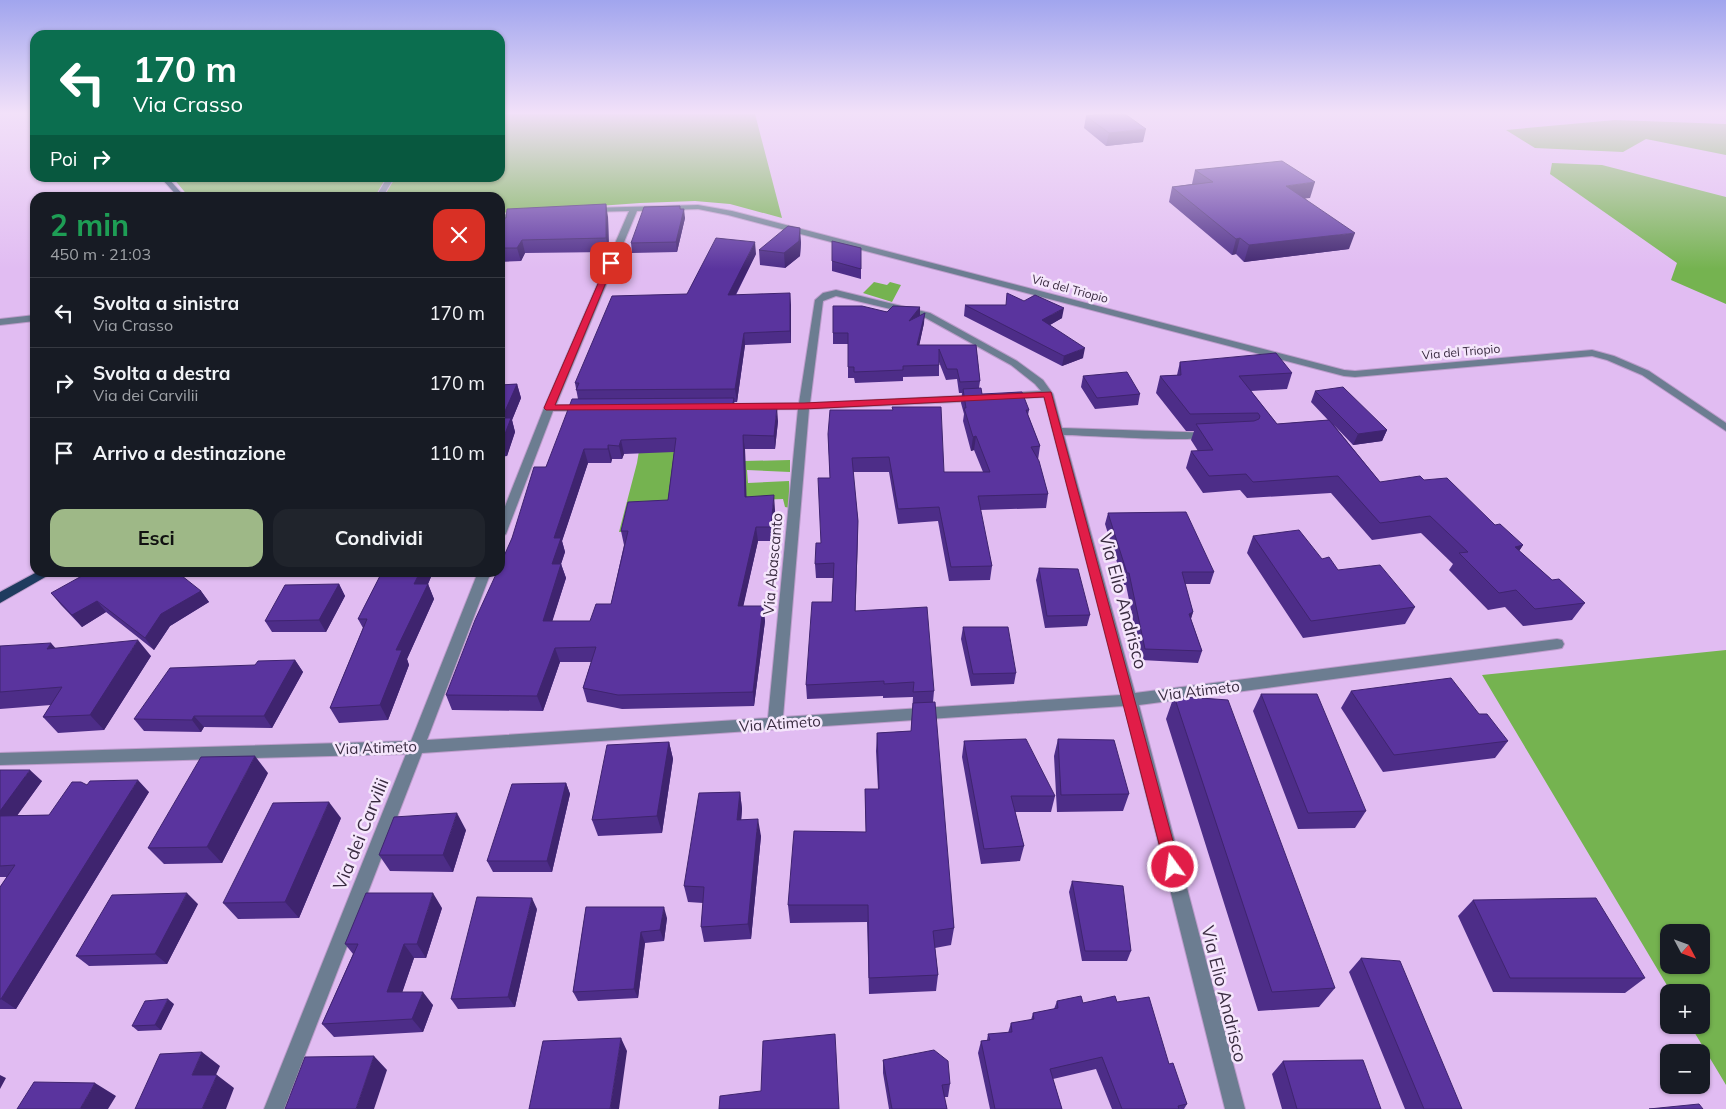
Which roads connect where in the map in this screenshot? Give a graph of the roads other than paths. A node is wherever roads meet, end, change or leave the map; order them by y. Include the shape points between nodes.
1 (169, 182) edge
2 (178, 192) edge
3 (634, 208) junction
4 (582, 211) edge
5 (534, 214) edge
6 (505, 217) edge
7 (30, 319) edge
8 (0, 322) edge
9 (1048, 394) junction
10 (804, 406) junction
11 (706, 407) edge
12 (549, 408) junction
13 (598, 408) edge
14 (1726, 428) edge
15 (1058, 431) junction
16 (1221, 434) edge
17 (505, 521) edge
18 (39, 577) edge
19 (483, 577) edge
20 (0, 598) edge
21 (1557, 644) dead end
22 (1130, 700) junction
23 (775, 724) junction
24 (417, 747) junction
25 (0, 759) edge
26 (274, 1109) edge
27 (1235, 1109) edge

1 - 2 main road
3 - 4 street, Via del Triopio
3 - 12 street
3 - 14 street, Via del Triopio via 698,207 728,213 1344,373 1592,353 1613,357 1633,365
5 - 6 street
7 - 8 street
9 - 10 street
9 - 10 street, Via Abascanto via 1039,382 1014,364 928,315 836,293 819,300
9 - 15 street, Via Elio Andrisco
10 - 11 street
10 - 23 street, Via Abascanto
12 - 13 street
12 - 17 street
15 - 16 street via 1176,436
15 - 22 street, Via Elio Andrisco
18 - 20 main road
19 - 24 street, Via dei Carvilii
21 - 22 street, Via Atimeto
22 - 23 street, Via Atimeto
22 - 27 street, Via Elio Andrisco
23 - 24 street, Via Atimeto
24 - 25 street, Via Atimeto
24 - 26 street, Via dei Carvilii

